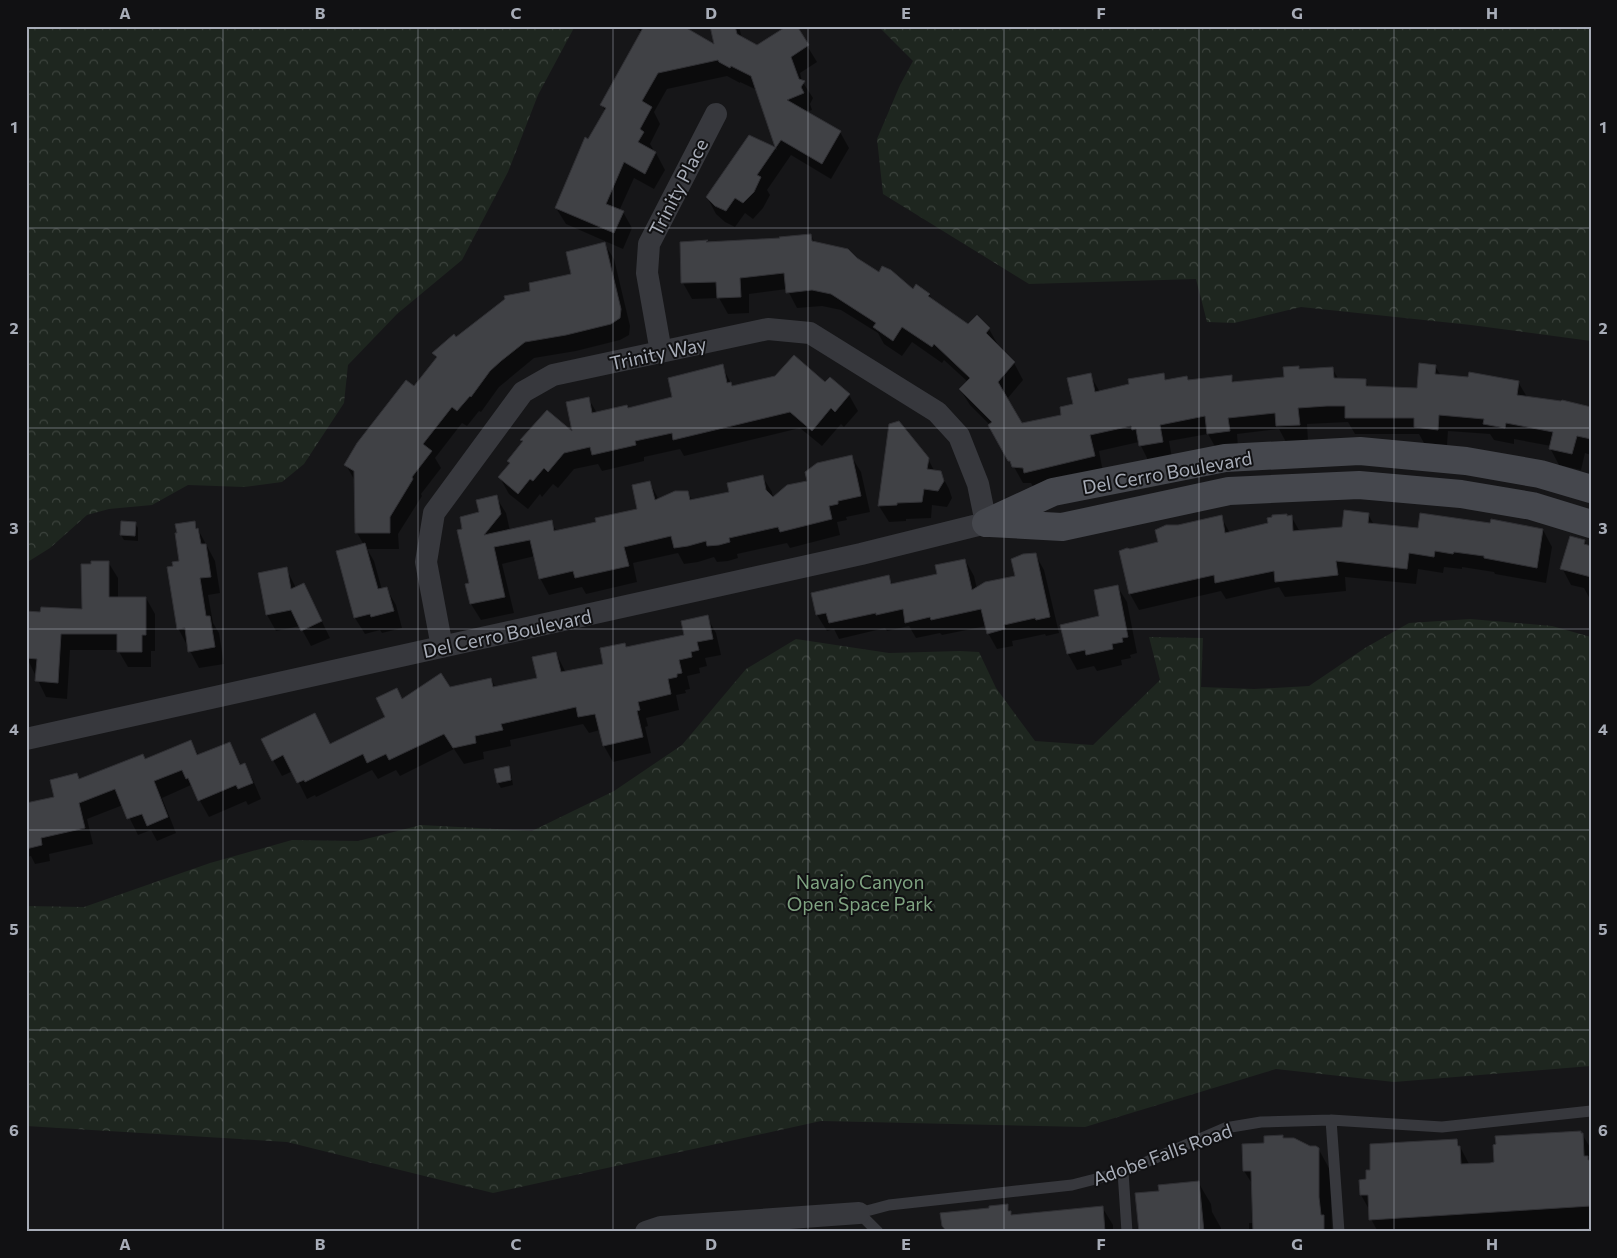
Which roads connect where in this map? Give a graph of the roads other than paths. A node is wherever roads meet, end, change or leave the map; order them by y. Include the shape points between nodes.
1 (716, 114) dead end
2 (662, 352) junction
3 (1591, 489) edge
4 (986, 523) junction
5 (1591, 524) edge
6 (442, 647) junction
7 (26, 739) edge
8 (1591, 1112) edge
9 (1331, 1120) junction
10 (1123, 1172) junction
11 (859, 1213) junction
12 (646, 1232) edge
13 (878, 1232) edge
14 (1127, 1232) edge
15 (1339, 1232) edge

1 - 2 street, Trinity Place via 649,244 647,273
2 - 4 street, Trinity Way via 768,329 810,333 937,412 959,436 978,484
2 - 6 street, Trinity Way via 553,375 522,392 434,513 426,562
3 - 4 street, Del Cerro Boulevard via 1540,474 1466,460 1360,451 1225,458 1052,492
4 - 5 street, Del Cerro Boulevard via 1062,527 1229,491 1359,484 1462,494 1532,506
4 - 6 street, Del Cerro Boulevard
6 - 7 street, Del Cerro Boulevard
8 - 9 lane, Adobe Falls Road via 1442,1127
9 - 10 lane, Adobe Falls Road via 1261,1122 1225,1128
9 - 15 lane
10 - 11 lane, Adobe Falls Road via 1072,1185 888,1205
10 - 14 lane
11 - 12 street, Adobe Falls Road via 662,1227
11 - 13 lane

